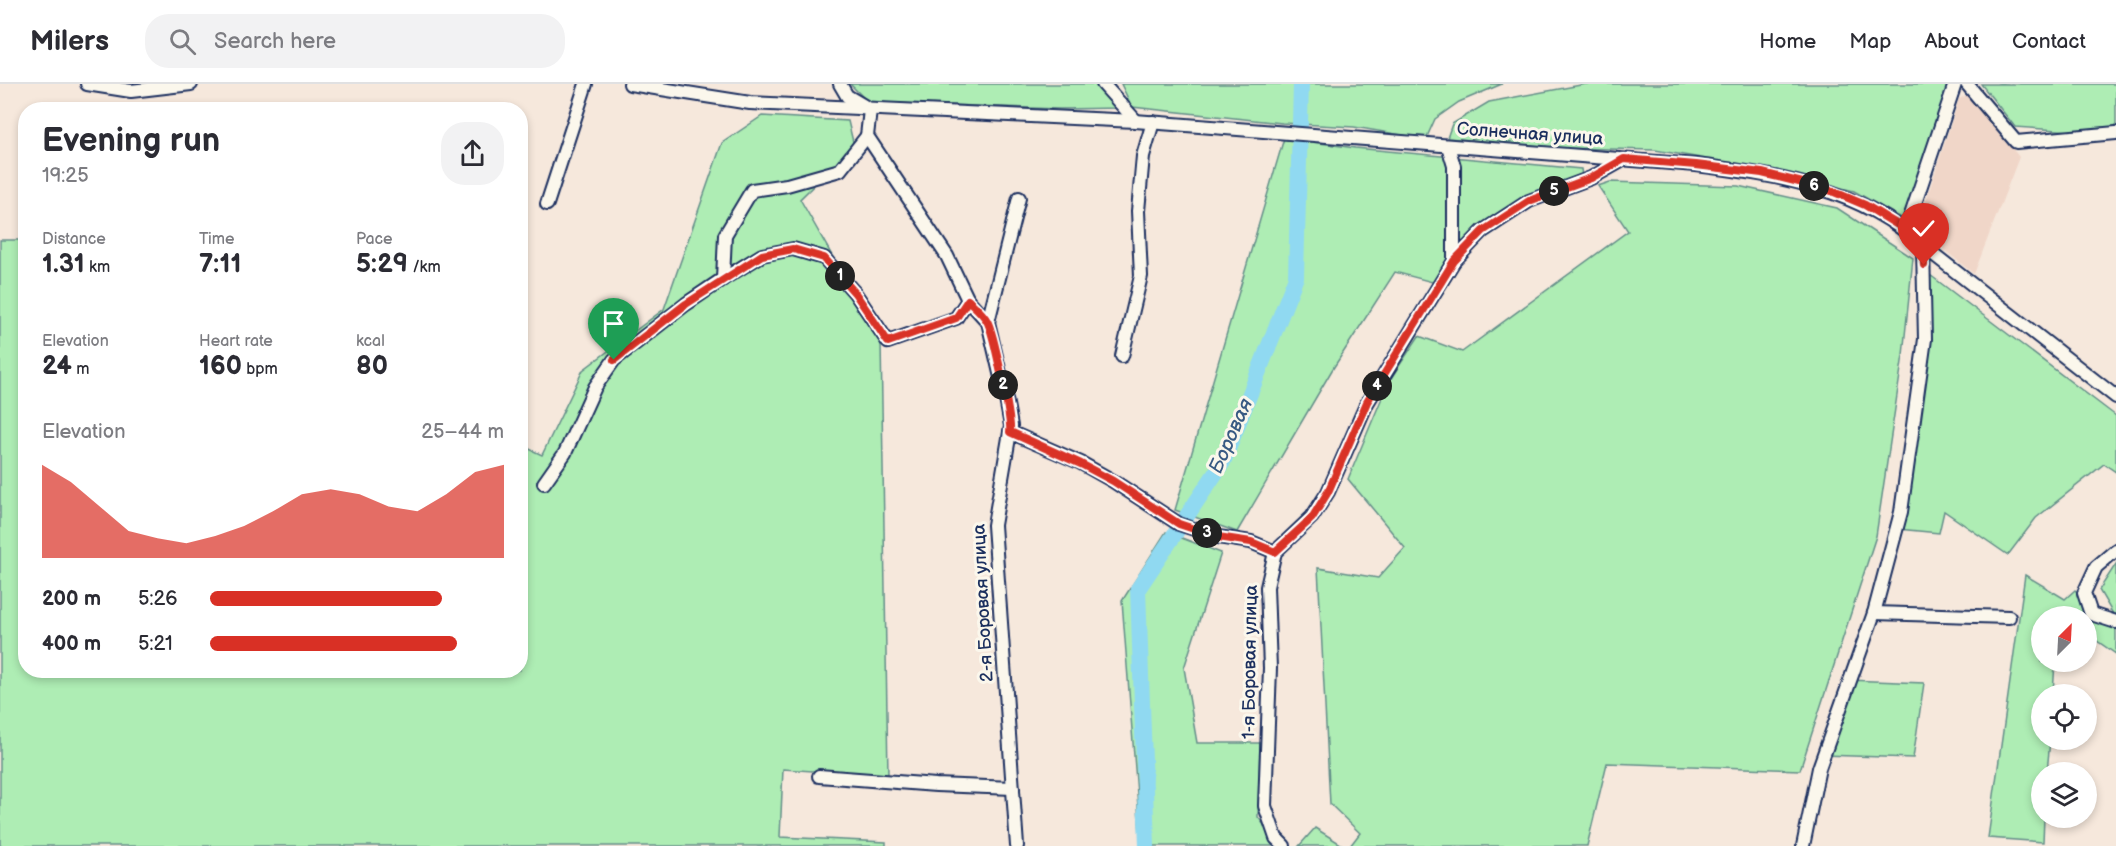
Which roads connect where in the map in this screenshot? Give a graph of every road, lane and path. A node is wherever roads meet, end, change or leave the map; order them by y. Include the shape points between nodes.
1 (87, 84) edge
2 (191, 84) edge
3 (586, 84) edge
4 (630, 84) edge
5 (840, 84) edge
6 (1103, 84) edge
7 (1955, 84) edge
8 (1967, 84) edge
9 (870, 110) junction
10 (1136, 121) junction
11 (1153, 122) junction
12 (2116, 133) edge
13 (867, 136) junction
14 (1448, 146) junction
15 (1624, 159) junction
16 (1019, 198) dead end
17 (547, 204) dead end
18 (1906, 230) junction
19 (1923, 246) junction
20 (1454, 261) junction
21 (723, 279) junction
22 (968, 300) junction
23 (988, 322) junction
24 (1122, 356) dead end
25 (2116, 397) edge
26 (1010, 432) junction
27 (544, 483) dead end
28 (2116, 550) edge
29 (1275, 552) junction
30 (1874, 613) junction
31 (2009, 617) dead end
32 (2116, 622) edge
33 (819, 776) dead end
34 (1013, 788) junction
35 (1017, 846) edge
36 (1284, 846) edge
37 (1803, 846) edge

1 - 2 street via 131,91
3 - 17 street
4 - 9 street, Солнечная улица via 750,103
5 - 9 street via 847,96
6 - 10 street
7 - 18 street
8 - 12 street via 2016,142
9 - 10 street, Солнечная улица
9 - 13 street
10 - 11 street, Солнечная улица
11 - 14 street, Солнечная улица
11 - 24 street via 1143,156 1138,211 1141,276
13 - 21 street via 840,170 752,190 725,235
13 - 22 street, 2-я Боровая улица via 947,256
14 - 15 street, Солнечная улица
14 - 20 street via 1454,166
15 - 18 street, Солнечная улица via 1762,173 1827,189 1865,205
15 - 20 street via 1591,178 1529,201 1483,231
16 - 23 street
18 - 19 street, Солнечная улица
19 - 25 street, Солнечная улица
19 - 30 street via 1925,339 1901,512
20 - 29 street via 1367,402 1328,492 1312,518
21 - 22 street via 762,255 793,249 824,258 855,293 888,342 956,318
21 - 27 street via 614,360 595,387 565,453
22 - 23 street, 2-я Боровая улица
23 - 26 street, 2-я Боровая улица
26 - 29 street via 1113,481 1179,524
26 - 34 street, 2-я Боровая улица via 994,525
28 - 32 street via 2096,567 2084,593 2091,614
29 - 36 street, 1-я Боровая улица via 1267,587 1270,668 1264,806 1276,838
30 - 31 street
30 - 37 street via 1819,768
33 - 34 street
34 - 35 street, 2-я Боровая улица

